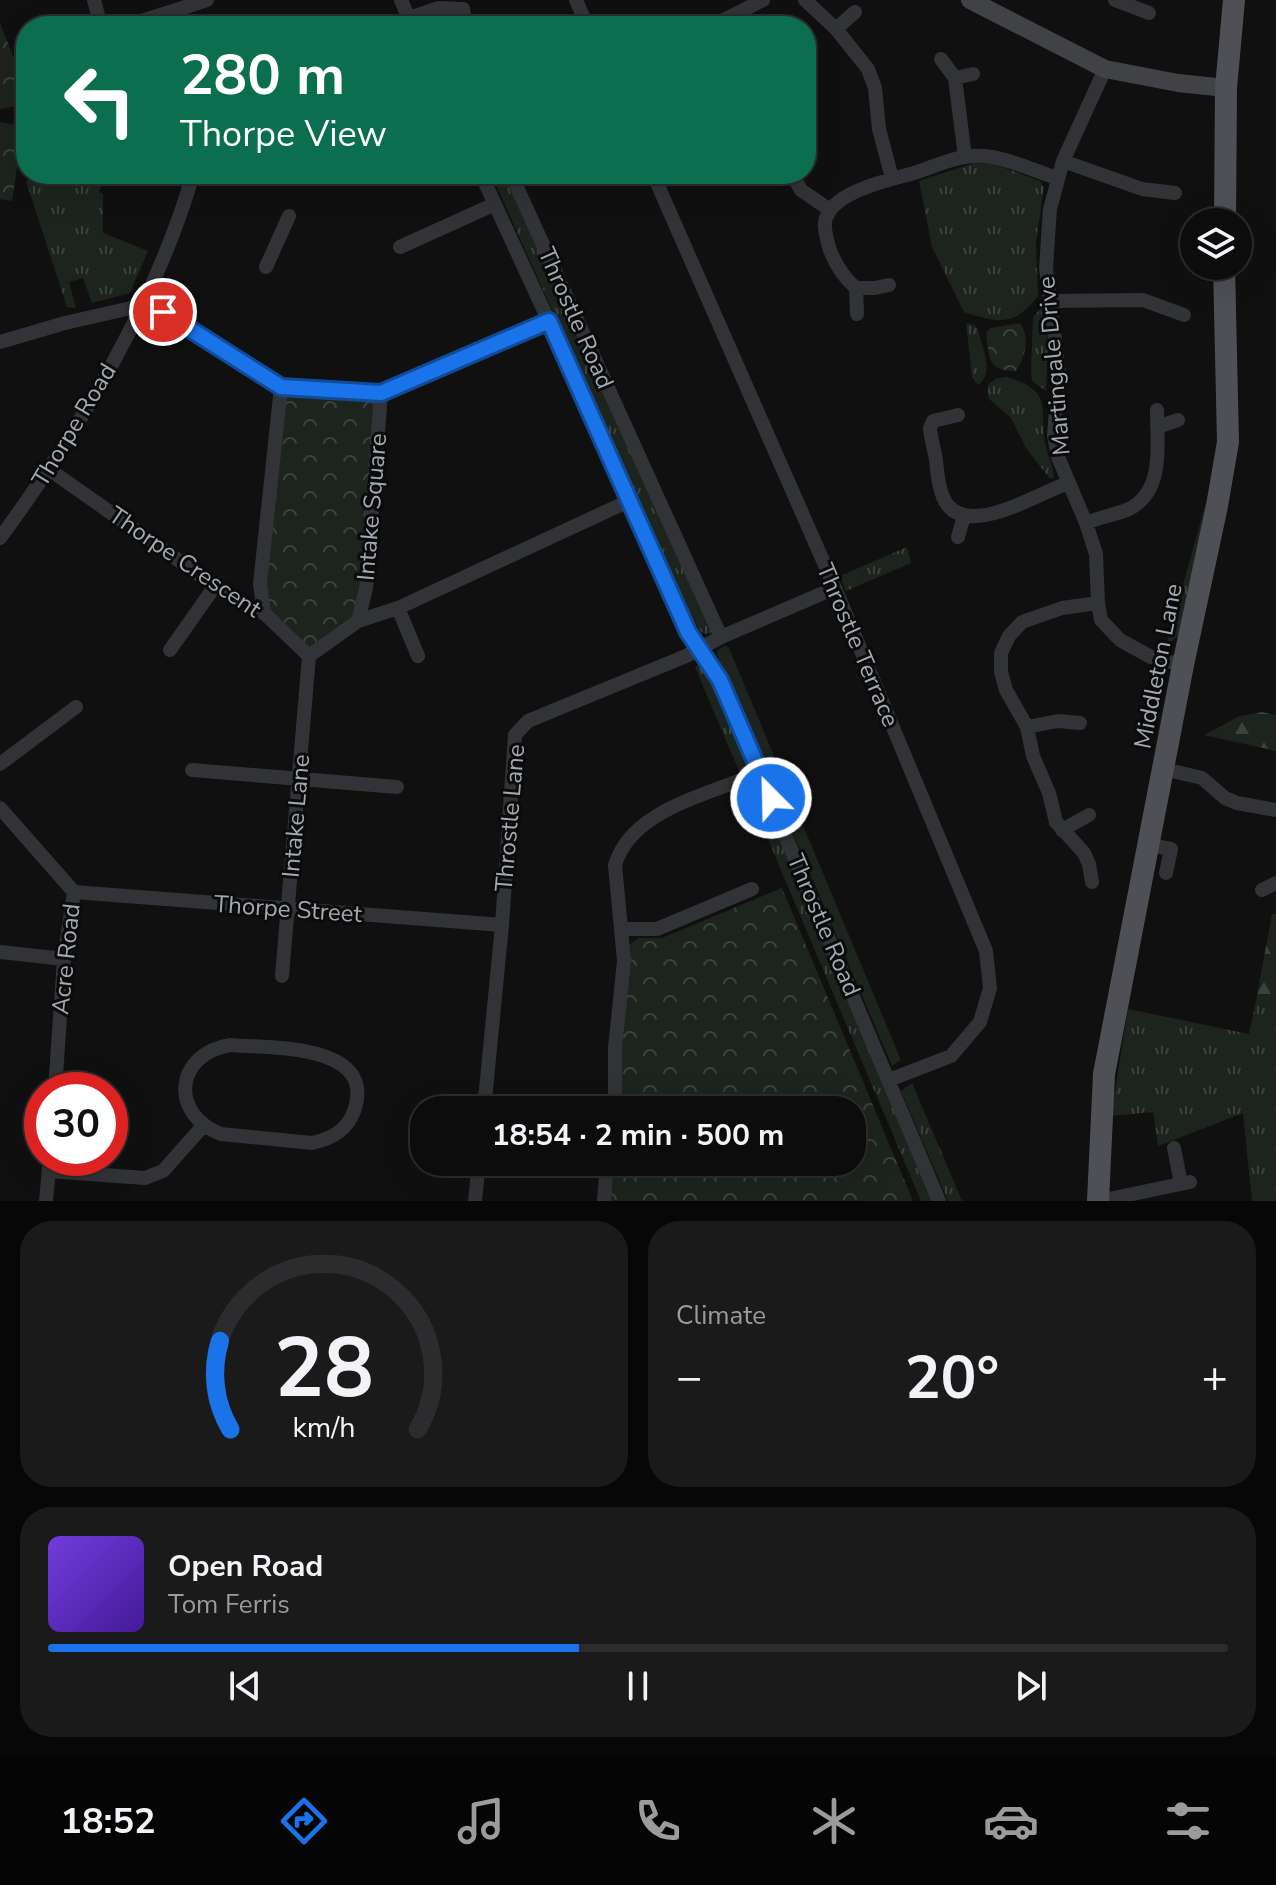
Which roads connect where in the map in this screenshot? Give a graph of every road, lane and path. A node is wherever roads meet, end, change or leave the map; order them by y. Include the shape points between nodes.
1 (207, 0) edge
2 (763, 0) edge
3 (805, 0) edge
4 (970, 0) edge
5 (1115, 0) edge
6 (1234, 0) edge
7 (855, 12) dead end
8 (1149, 13) dead end
9 (464, 14) dead end
10 (157, 16) edge
11 (422, 16) edge
12 (732, 16) edge
13 (836, 29) junction
14 (941, 59) dead end
15 (1105, 69) junction
16 (973, 74) dead end
17 (955, 78) junction
18 (1226, 88) junction
19 (965, 157) junction
20 (1063, 161) junction
21 (892, 178) junction
22 (1057, 178) junction
23 (189, 184) edge
24 (486, 184) edge
25 (516, 184) edge
26 (657, 184) edge
27 (798, 184) edge
28 (1142, 189) junction
29 (1175, 193) dead end
30 (495, 204) junction
31 (1139, 206) dead end
32 (1225, 208) edge
33 (830, 210) junction
34 (289, 216) dead end
35 (400, 247) dead end
36 (266, 267) dead end
37 (1224, 280) edge
38 (889, 285) dead end
39 (856, 288) junction
40 (1049, 301) junction
41 (144, 305) junction
42 (857, 314) dead end
43 (1184, 315) dead end
44 (549, 321) junction
45 (0, 342) edge
46 (281, 387) junction
47 (381, 393) junction
48 (1157, 410) dead end
49 (958, 415) dead end
50 (1178, 420) dead end
51 (1157, 427) junction
52 (50, 470) junction
53 (1068, 483) junction
54 (631, 500) junction
55 (964, 516) junction
56 (1086, 523) junction
57 (958, 537) dead end
58 (0, 538) edge
59 (215, 586) junction
60 (835, 588) junction
61 (1098, 603) junction
62 (398, 608) junction
63 (264, 613) junction
64 (358, 621) junction
65 (721, 637) junction
66 (699, 649) junction
67 (170, 650) dead end
68 (309, 656) junction
69 (418, 656) dead end
70 (1183, 665) junction
71 (76, 707) dead end
72 (1080, 723) dead end
73 (1027, 727) junction
74 (0, 764) edge
75 (1164, 769) junction
76 (192, 770) dead end
77 (760, 772) junction
78 (299, 777) junction
79 (397, 787) dead end
80 (0, 808) edge
81 (1276, 810) edge
82 (1089, 815) dead end
83 (1062, 830) junction
84 (1165, 843) junction
85 (1166, 873) dead end
86 (1092, 882) dead end
87 (1276, 883) edge
88 (752, 889) dead end
89 (1262, 890) dead end
90 (74, 892) junction
91 (288, 910) junction
92 (502, 925) junction
93 (621, 929) junction
94 (0, 952) edge
95 (64, 959) junction
96 (282, 976) dead end
97 (56, 1072) edge
98 (889, 1080) junction
99 (485, 1096) edge
100 (615, 1096) edge
101 (203, 1126) junction
102 (1174, 1148) dead end
103 (48, 1176) edge
104 (128, 1176) edge
105 (478, 1176) edge
106 (606, 1176) edge
107 (46, 1201) edge
108 (475, 1201) edge
109 (604, 1201) edge
110 (939, 1201) edge
111 (1099, 1201) edge

1 - 10 street
2 - 12 street
3 - 13 street
4 - 15 street
5 - 8 street
6 - 18 main road
7 - 13 street
9 - 11 street via 463,9 439,8
13 - 21 street via 868,69
14 - 17 street
15 - 18 street
15 - 20 street, Martingale Drive
16 - 17 street
17 - 19 street
18 - 32 main road
19 - 21 street
19 - 22 street via 1004,161
20 - 22 street, Martingale Drive
20 - 28 street
21 - 33 street via 858,191
22 - 40 street, Martingale Drive via 1047,241
23 - 41 street, Thorpe Road
24 - 30 street, Throstle Road
25 - 65 street, Throstle Road
26 - 60 street, Throstle Terrace
27 - 33 street
28 - 29 street
28 - 31 street
30 - 35 street
30 - 44 street, Throstle Road
33 - 39 street via 825,223 831,252
34 - 36 street
37 - 70 main road, Middleton Lane via 1228,442
38 - 39 street
39 - 42 street
40 - 43 street via 1143,300
40 - 53 street, Martingale Drive via 1059,372 1054,435
41 - 45 street
41 - 46 street
41 - 52 street, Thorpe Road
44 - 47 street
44 - 54 street, Throstle Road
46 - 47 street
46 - 63 street via 260,584
47 - 64 street, Intake Square via 366,588
48 - 51 street
49 - 55 street via 933,421 931,436 943,500
50 - 51 street
51 - 56 street via 1157,464 1139,503
52 - 58 street, Thorpe Road
52 - 59 street, Thorpe Crescent
53 - 55 street via 994,514
53 - 56 street, Martingale Drive
54 - 62 street
54 - 66 street, Throstle Road
55 - 57 street
56 - 61 street, Martingale Drive via 1096,554
59 - 63 street, Thorpe Crescent
59 - 67 street
60 - 65 street, Throstle Lane
60 - 98 street, Throstle Terrace via 986,951 990,988 980,1022 951,1056
61 - 70 street, Martingale Drive via 1101,620 1120,640 1151,657
61 - 73 street via 1042,614 1022,622 1009,636 1001,653 1001,672
62 - 64 street
62 - 69 street
63 - 68 street, Thorpe Crescent
64 - 68 street
65 - 66 street, Throstle Lane
66 - 77 street, Throstle Road via 720,680
66 - 92 street, Throstle Lane via 528,721 515,735
68 - 78 street, Intake Lane
70 - 75 main road, Middleton Lane
71 - 74 street
72 - 73 street
73 - 83 street
75 - 81 street via 1202,778 1237,803
75 - 84 main road, Middleton Lane
76 - 78 street
77 - 93 street via 666,811 626,839 615,865
77 - 98 street, Throstle Road
78 - 79 street
78 - 91 street, Intake Lane
80 - 90 street, Acre Road
82 - 83 street
83 - 86 street via 1084,853
84 - 85 street
84 - 111 main road, Middleton Lane via 1104,1074
87 - 89 street
88 - 93 street via 657,929
90 - 91 street, Thorpe Street
90 - 95 street, Acre Road
91 - 92 street, Thorpe Street
91 - 96 street, Intake Lane
92 - 99 street, Throstle Lane
93 - 100 street via 624,961
94 - 95 street
95 - 97 street, Acre Road
98 - 110 street, Throstle Road
101 - 101 street via 221,1134 327,1140 350,1122 357,1093 344,1066 318,1052 215,1047 202,1054 186,1078 188,1107
101 - 104 street via 163,1171 145,1178
102 - 111 street via 1186,1183
103 - 107 street
105 - 108 street
106 - 109 street

